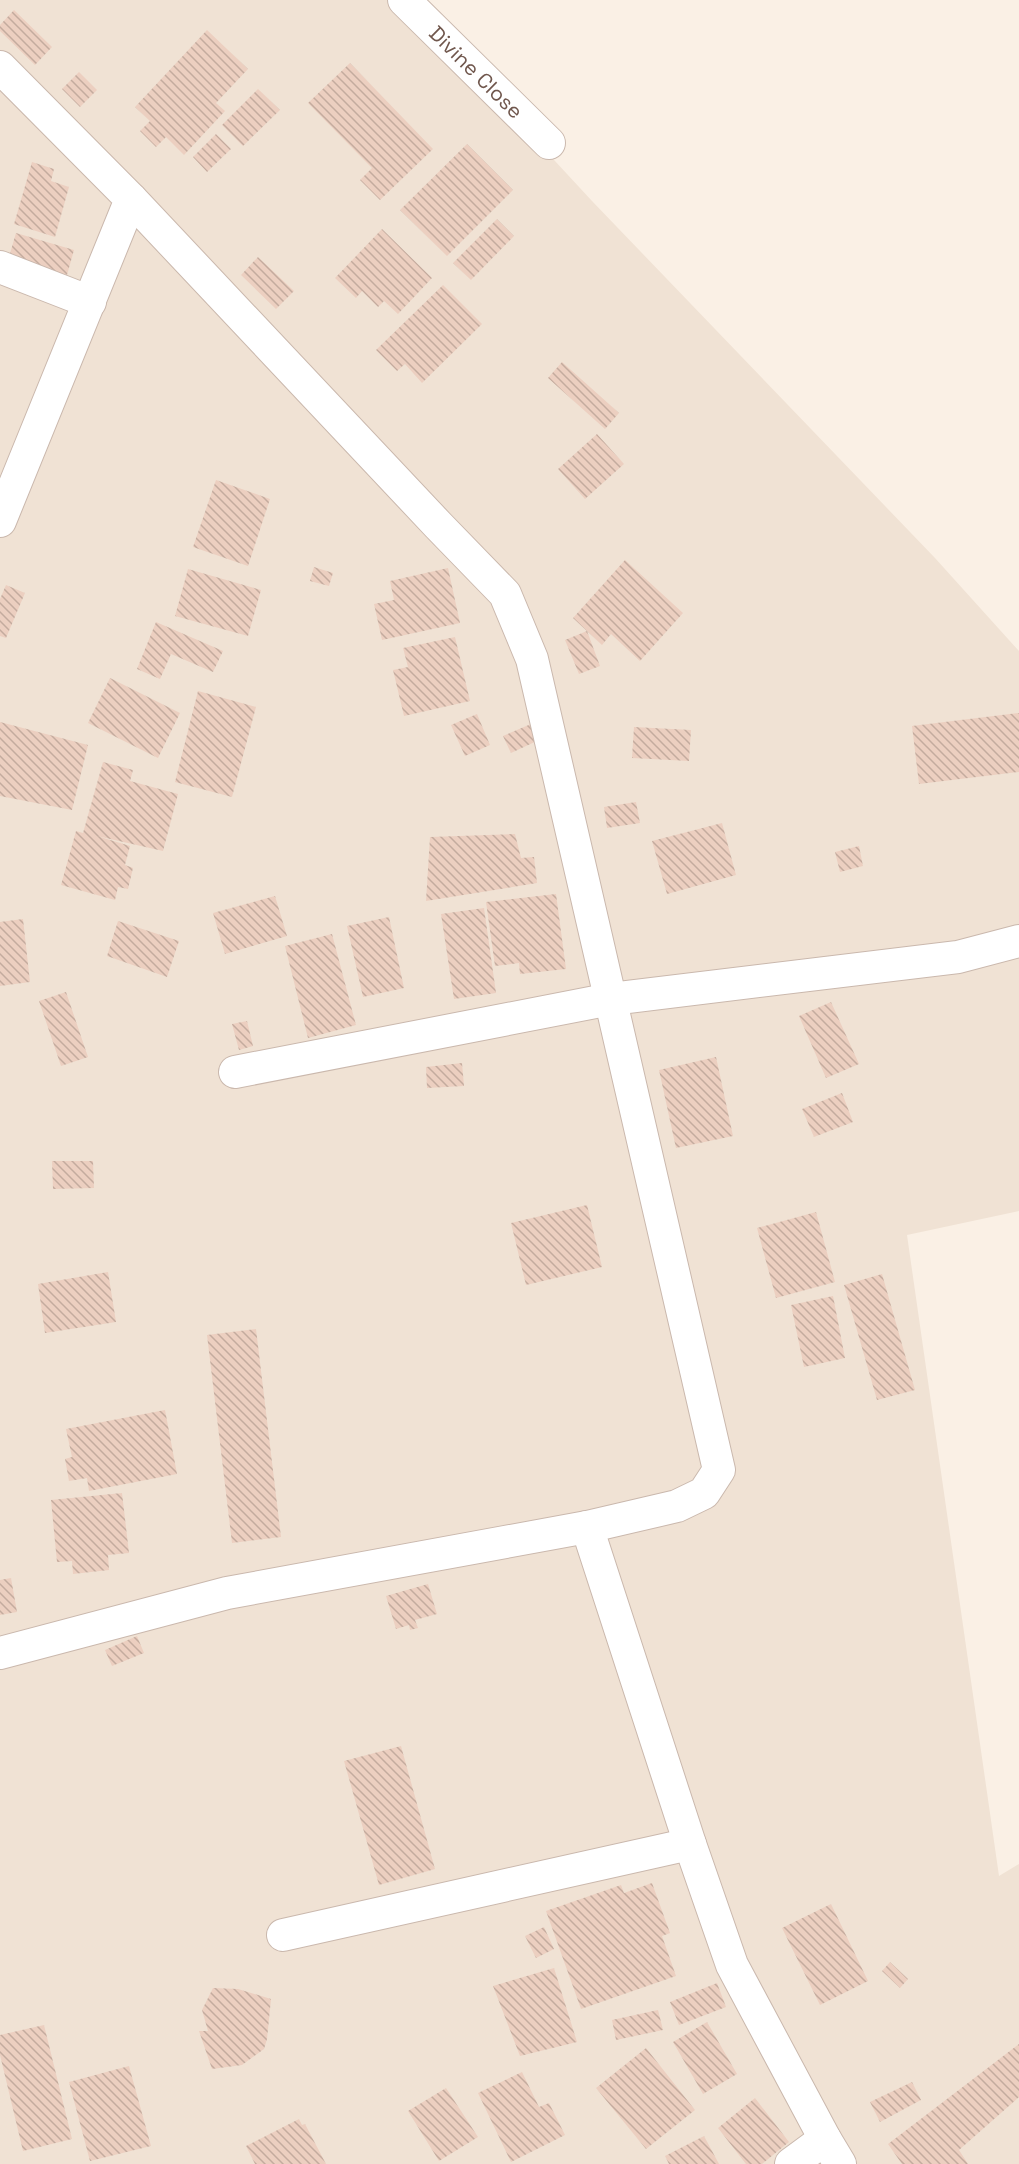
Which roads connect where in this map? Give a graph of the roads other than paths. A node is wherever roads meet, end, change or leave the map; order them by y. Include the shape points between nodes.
1 (404, 0) edge
2 (0, 67) edge
3 (549, 143) dead end
4 (131, 200) junction
5 (0, 267) edge
6 (90, 302) junction
7 (0, 521) edge
8 (1019, 941) edge
9 (611, 999) junction
10 (235, 1071) dead end
11 (587, 1527) junction
12 (0, 1653) edge
13 (690, 1844) junction
14 (283, 1935) dead end
15 (833, 2151) edge
16 (791, 2164) edge

1 - 3 street, Divine Close
2 - 4 street
4 - 6 street
4 - 9 street via 506,594 532,659
5 - 6 street
6 - 7 street
8 - 9 street via 958,957
9 - 10 street
9 - 11 street via 719,1470 704,1493 677,1506
11 - 12 street via 227,1593
11 - 13 street
13 - 14 street
13 - 15 street via 732,1965
15 - 16 street

